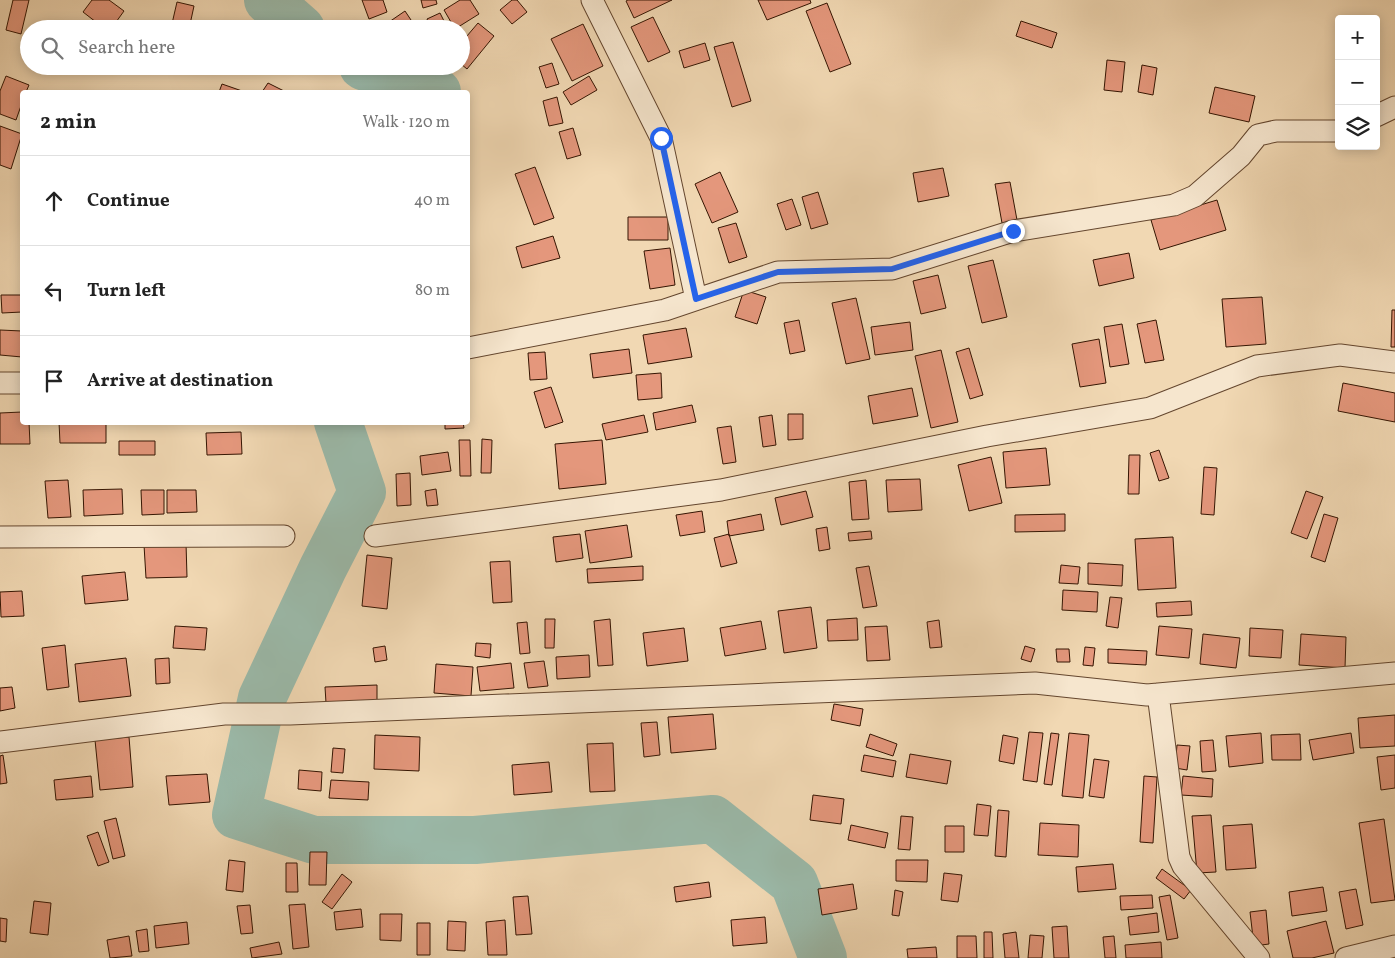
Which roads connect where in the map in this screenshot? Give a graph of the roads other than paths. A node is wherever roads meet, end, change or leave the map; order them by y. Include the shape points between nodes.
1 (592, 0) edge
2 (1395, 107) edge
3 (1380, 114) edge
4 (1335, 130) edge
5 (696, 299) junction
6 (470, 348) edge
7 (1395, 362) edge
8 (0, 383) edge
9 (20, 383) edge
10 (284, 536) dead end
11 (375, 536) dead end
12 (0, 537) edge
13 (1395, 673) edge
14 (1158, 694) junction
15 (0, 742) edge
16 (1395, 946) edge
17 (1259, 958) edge
18 (1346, 958) edge

1 - 5 street via 661,138
2 - 3 street
4 - 5 street via 1258,134 1241,156 1195,196 1174,205 1013,231 892,269 778,272
5 - 6 street via 665,310
7 - 11 street via 1334,355 1257,366 1150,408 987,436 721,490
8 - 9 street
10 - 12 street
13 - 14 street
14 - 15 street via 1035,682 290,714 224,714
14 - 17 street via 1179,857
16 - 18 street

